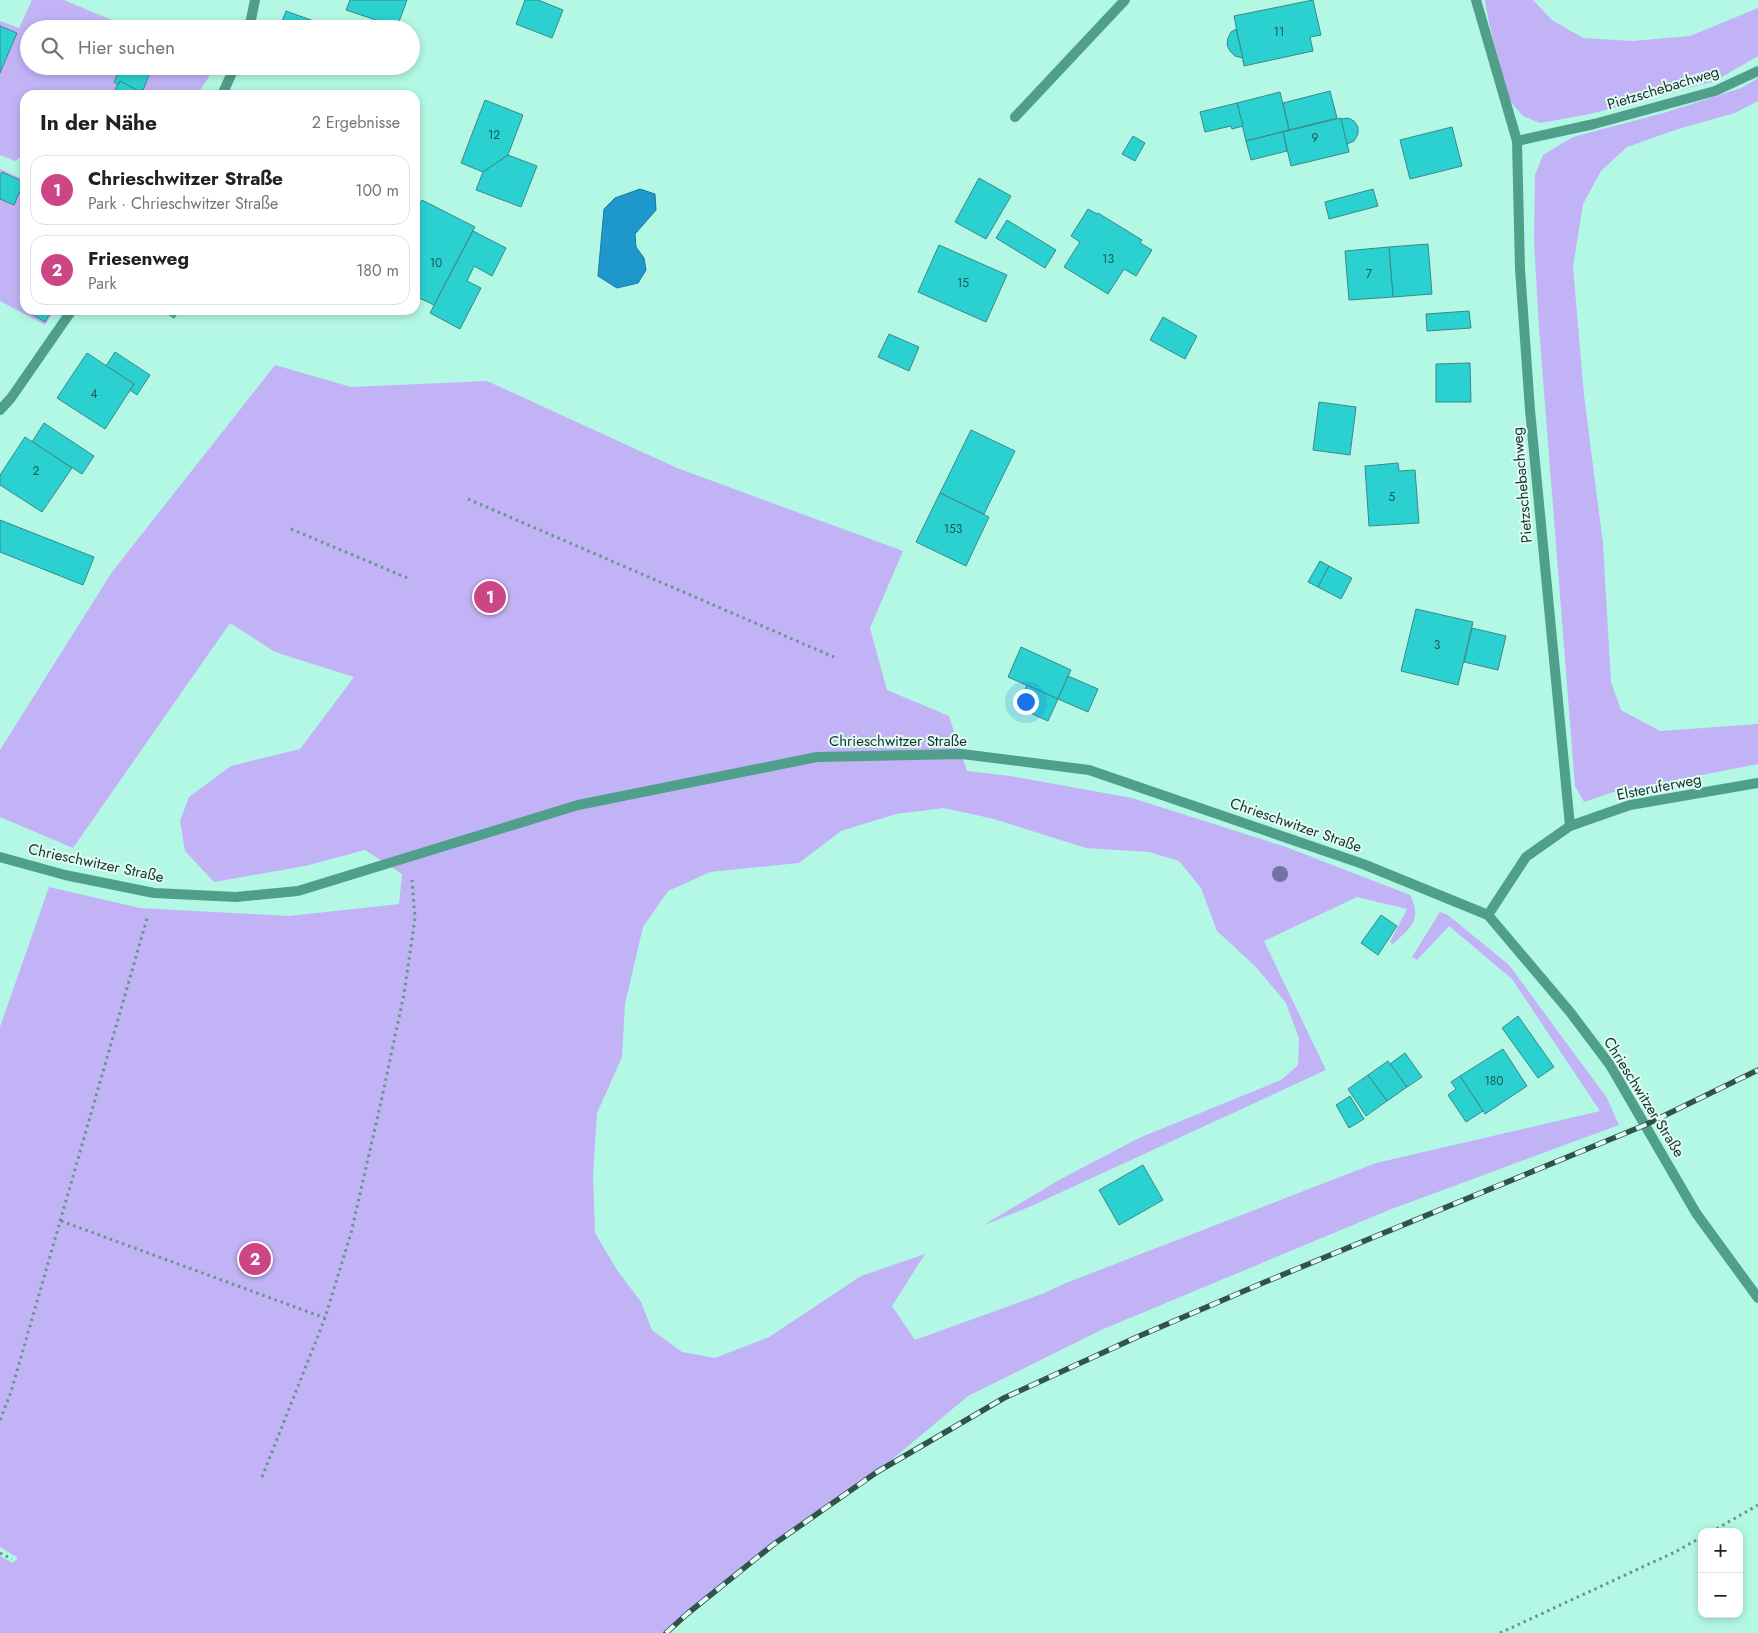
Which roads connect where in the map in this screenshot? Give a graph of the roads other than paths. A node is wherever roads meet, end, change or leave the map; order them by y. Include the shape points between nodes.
1 (256, 0) edge
2 (1125, 0) edge
3 (1476, 0) edge
4 (251, 20) edge
5 (1758, 71) edge
6 (232, 75) edge
7 (224, 90) edge
8 (1015, 116) dead end
9 (1517, 141) junction
10 (69, 315) edge
11 (0, 410) edge
12 (1758, 784) edge
13 (1570, 826) junction
14 (0, 857) edge
15 (1488, 915) junction
16 (1758, 1298) edge

1 - 4 street
2 - 8 street
3 - 9 street, Pietzschebachweg
5 - 9 street, Pietzschebachweg via 1715,91
6 - 7 street
9 - 13 street, Pietzschebachweg via 1520,269 1529,401
10 - 11 street
12 - 13 street, Elsteruferweg via 1630,805
13 - 15 street, Elsteruferweg via 1526,857
14 - 15 street, Chrieschwitzer Straße via 65,875 154,893 236,897 298,891 578,805 817,757 962,754 1088,770 1363,864
15 - 16 street, Chrieschwitzer Straße via 1610,1065 1696,1213

